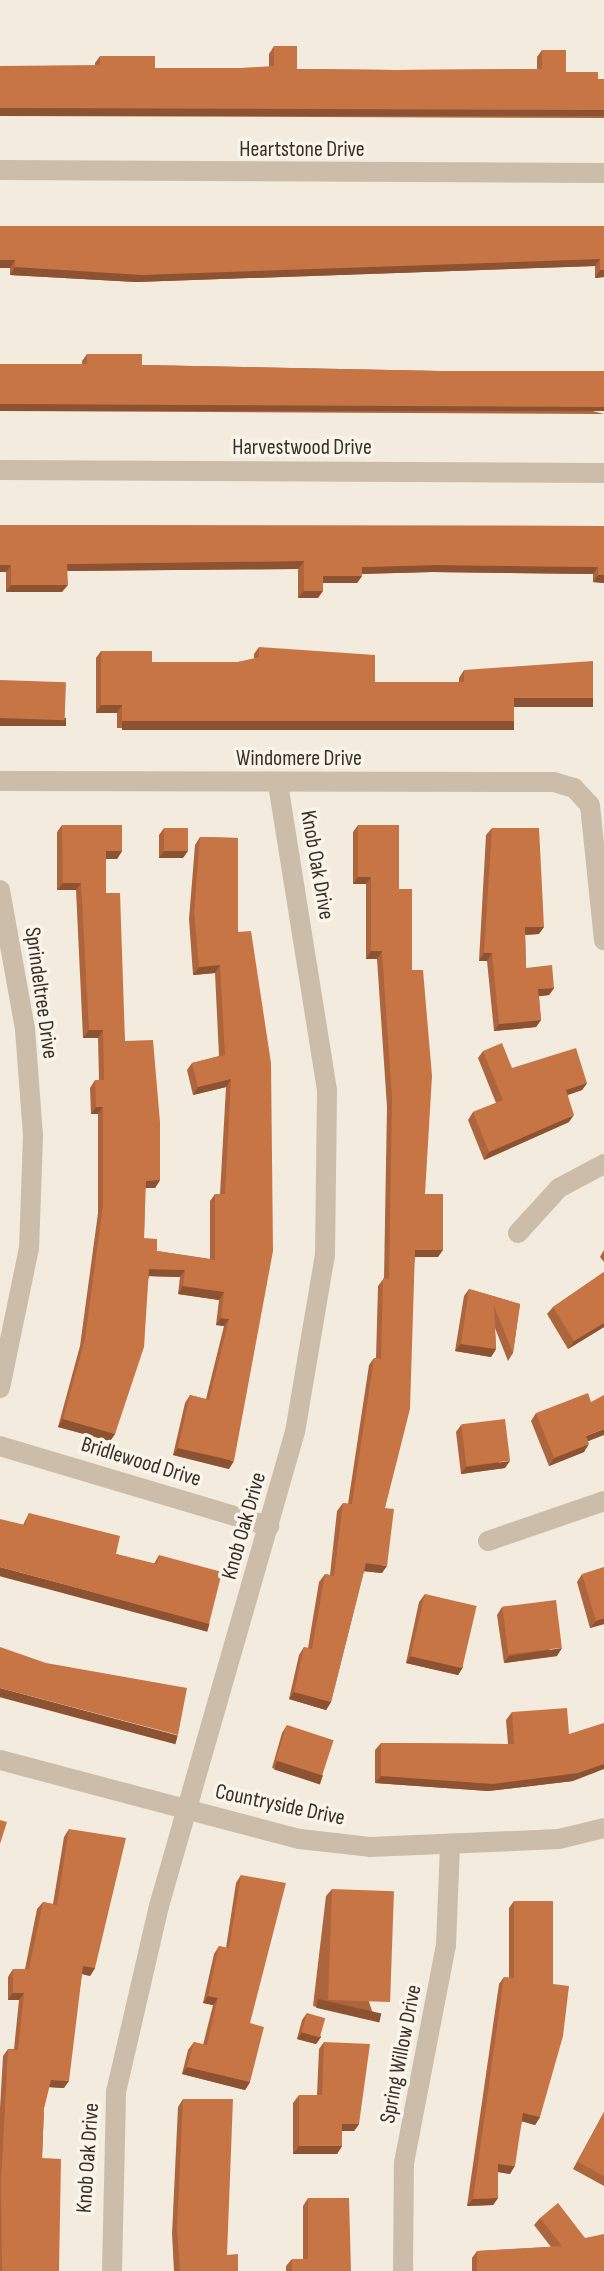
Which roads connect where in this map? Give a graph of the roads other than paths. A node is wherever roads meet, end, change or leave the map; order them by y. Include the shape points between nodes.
1 (0, 170) edge
2 (604, 173) edge
3 (0, 470) edge
4 (604, 473) edge
5 (0, 781) edge
6 (278, 783) junction
7 (0, 890) edge
8 (604, 940) edge
9 (604, 1164) edge
10 (518, 1233) dead end
11 (0, 1388) edge
12 (0, 1446) edge
13 (604, 1501) edge
14 (269, 1526) junction
15 (488, 1541) dead end
16 (0, 1760) edge
17 (187, 1809) junction
18 (604, 1828) edge
19 (450, 1847) junction
20 (112, 2271) edge
21 (403, 2271) edge

1 - 2 street, Heartstone Drive
3 - 4 street, Harvestwood Drive
5 - 6 street, Windomere Drive
6 - 8 street, Windomere Drive via 554,782 574,788 590,805
6 - 14 street, Knob Oak Drive via 316,999 328,1172 317,1320
7 - 11 street, Sprindeltree Drive via 25,1029 33,1136 29,1248
9 - 10 street via 559,1188
12 - 14 street, Bridlewood Drive
13 - 15 street
14 - 17 street, Knob Oak Drive
16 - 17 street, Countryside Drive
17 - 19 street, Countryside Drive via 300,1839
17 - 20 street, Knob Oak Drive via 116,2092
18 - 19 street, Countryside Drive
19 - 21 street, Spring Willow Drive via 446,1945 404,2163

